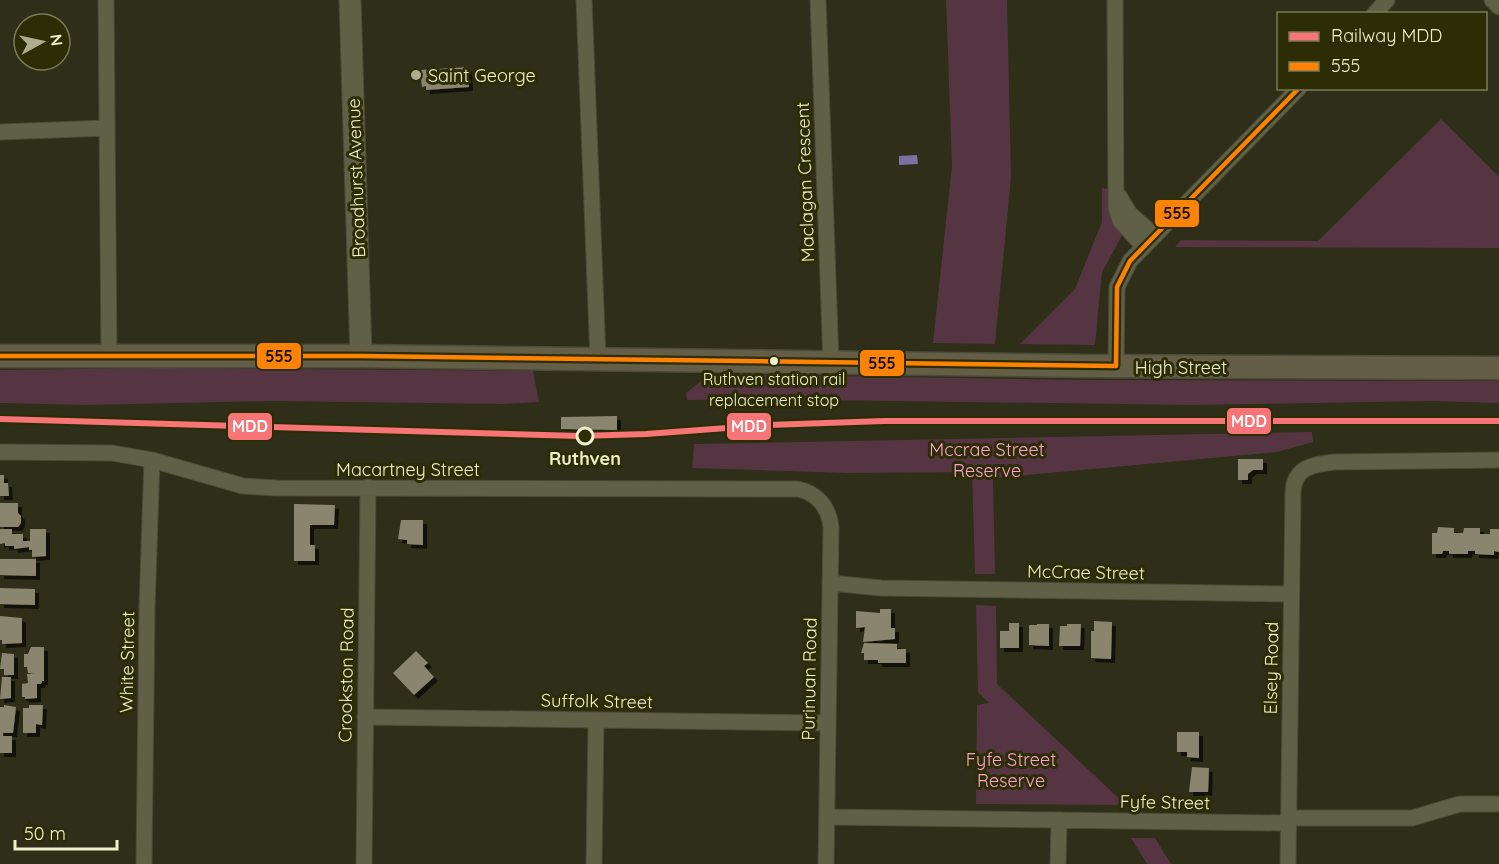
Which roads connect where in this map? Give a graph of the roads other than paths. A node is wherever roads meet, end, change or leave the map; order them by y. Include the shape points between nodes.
1 (106, 0) edge
2 (350, 0) edge
3 (584, 0) edge
4 (818, 0) edge
5 (1115, 0) edge
6 (1387, 0) edge
7 (1492, 0) edge
8 (1499, 7) edge
9 (1376, 12) edge
10 (1297, 90) edge
11 (107, 128) junction
12 (0, 132) edge
13 (1149, 241) junction
14 (109, 355) junction
15 (0, 356) edge
16 (360, 356) junction
17 (598, 360) junction
18 (831, 363) junction
19 (1116, 366) junction
20 (1499, 368) edge
21 (0, 452) edge
22 (152, 460) junction
23 (1499, 460) edge
24 (368, 487) junction
25 (818, 499) joint
26 (830, 588) junction
27 (1291, 594) junction
28 (365, 717) junction
29 (596, 721) junction
30 (828, 723) junction
31 (1499, 804) edge
32 (827, 817) junction
33 (1059, 820) junction
34 (1288, 821) junction
35 (144, 864) edge
36 (363, 864) edge
37 (594, 864) edge
38 (826, 864) edge
39 (1058, 864) edge
40 (1288, 864) edge

1 - 11 street
2 - 16 street, Broadhurst Avenue
3 - 17 street
4 - 18 street, Maclagan Crescent
5 - 13 street via 1117,188 1120,201
6 - 9 street
7 - 8 street
10 - 13 street
11 - 12 street
11 - 14 street
13 - 19 street via 1125,269 1117,287
14 - 15 main road, High Street
14 - 16 main road, High Street
16 - 17 main road, High Street
17 - 18 main road, High Street
18 - 19 main road, High Street
19 - 20 main road, High Street
21 - 22 street, Macartney Street via 112,453
22 - 24 street, Macartney Street via 243,486
22 - 35 street, White Street
23 - 27 street, Elsey Road via 1335,462 1311,466 1299,473 1293,484
24 - 25 street, Macartney Street via 798,489
24 - 28 street, Crookston Road
25 - 26 street, Purinuan Road via 830,521
26 - 27 street, McCrae Street
26 - 30 street, Purinuan Road
27 - 34 street, Elsey Road
28 - 29 street, Suffolk Street
28 - 36 street, Crookston Road
29 - 30 street, Suffolk Street
29 - 37 street
30 - 32 street, Purinuan Road
31 - 34 street, Fyfe Street via 1460,804 1412,818
32 - 33 street, Fyfe Street
32 - 38 street, Purinuan Road
33 - 34 street, Fyfe Street
33 - 39 street
34 - 40 street, Elsey Road

